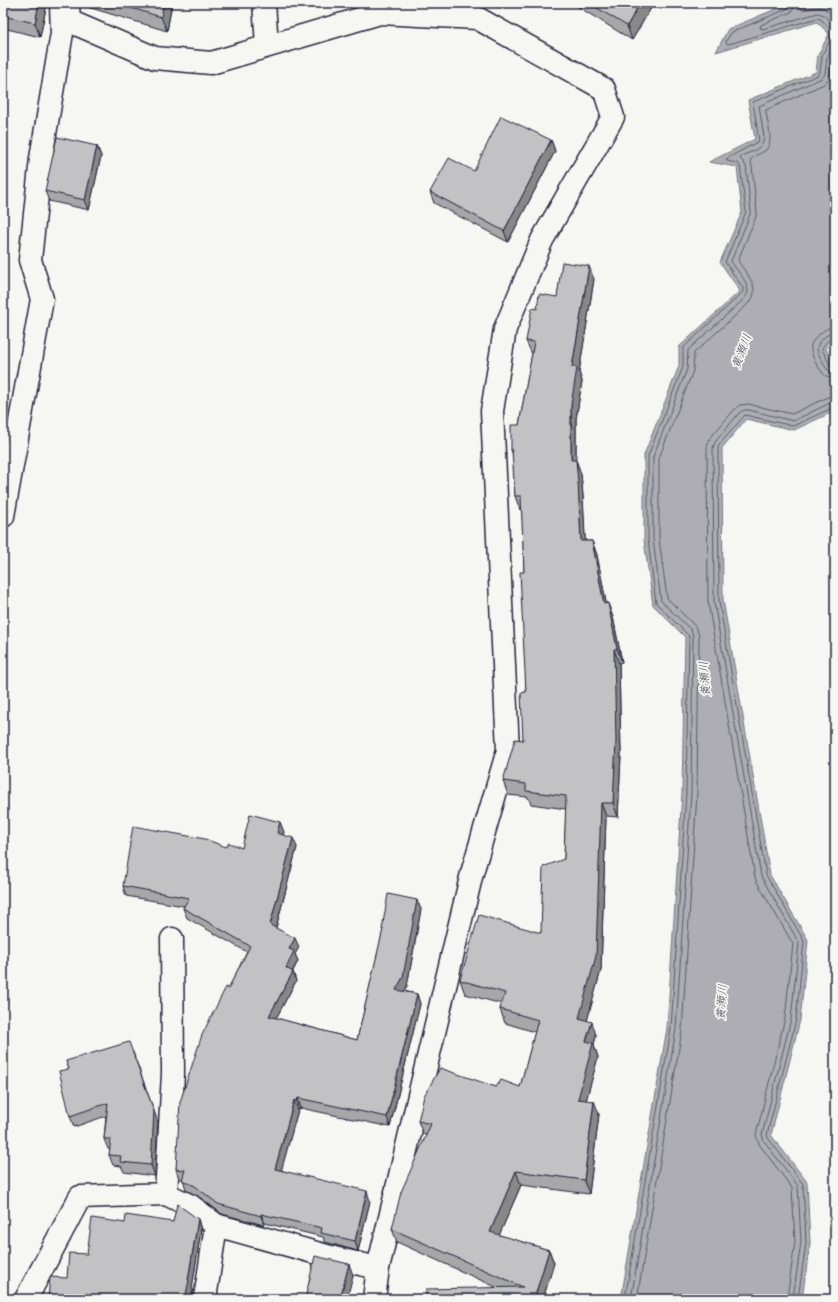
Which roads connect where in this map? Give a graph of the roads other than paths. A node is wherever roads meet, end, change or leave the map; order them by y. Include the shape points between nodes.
1 (61, 3) edge
2 (68, 3) edge
3 (264, 3) edge
4 (267, 46) junction
5 (3, 516) edge
6 (172, 939) dead end
7 (166, 1194) junction
8 (216, 1225) junction
9 (378, 1268) junction
10 (26, 1299) edge
11 (205, 1299) edge
12 (374, 1299) edge

1 - 5 street via 62,33 41,158 30,260 42,299
2 - 4 street via 69,21 155,58 211,63
3 - 4 street
4 - 9 street via 380,14 477,18 604,89 613,117 542,240 505,329 492,411 508,750 472,873
6 - 7 street via 173,1074
7 - 8 street via 191,1206
7 - 10 street via 80,1197
8 - 9 street
8 - 11 street
9 - 12 street

